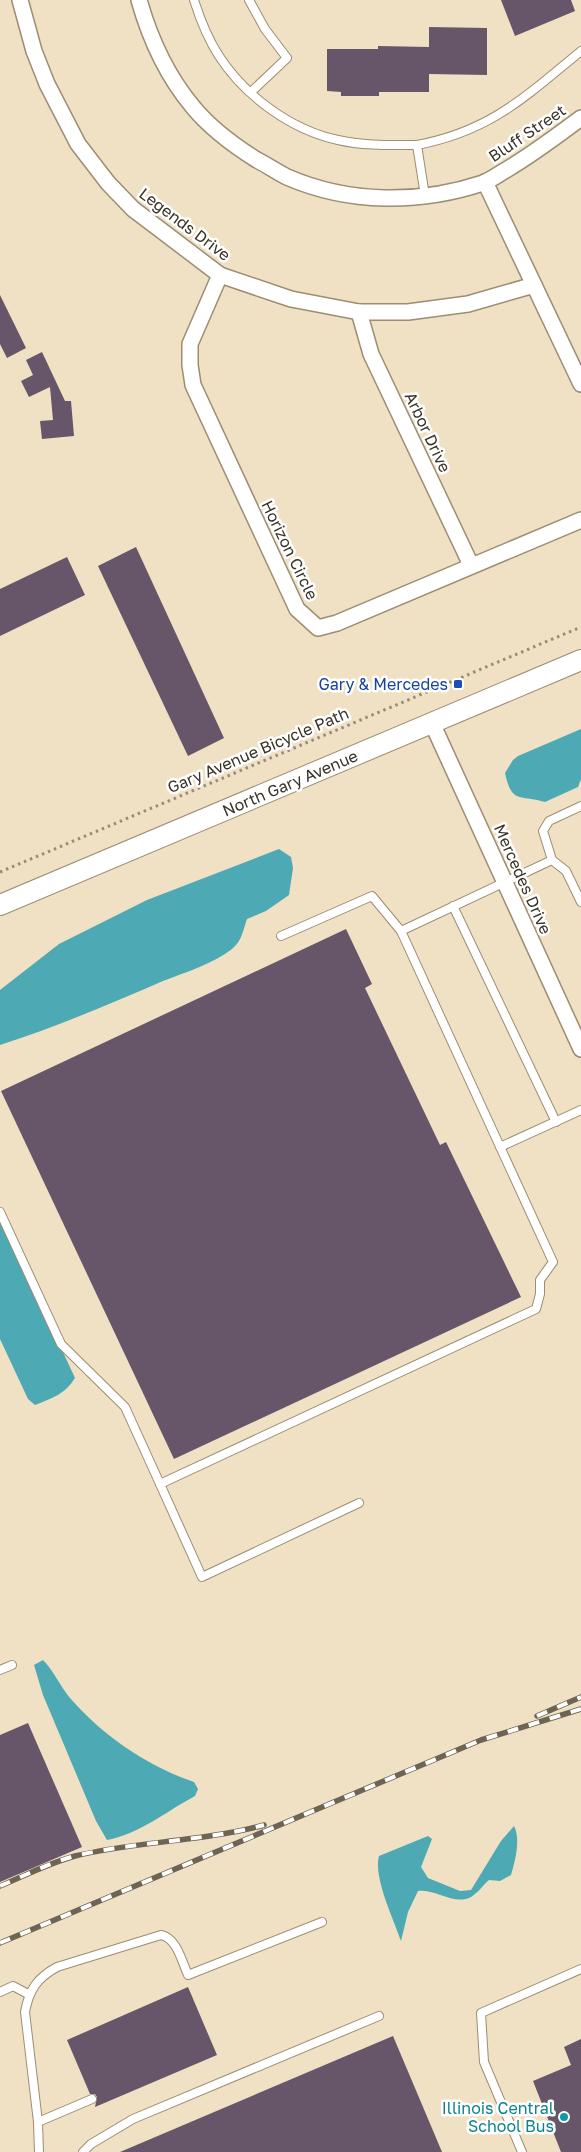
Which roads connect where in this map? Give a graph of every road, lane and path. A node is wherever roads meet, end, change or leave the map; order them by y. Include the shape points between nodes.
1 (20, 0) edge
2 (138, 0) edge
3 (194, 0) edge
4 (249, 0) edge
5 (581, 51) edge
6 (251, 92) junction
7 (581, 118) edge
8 (418, 145) junction
9 (485, 182) junction
10 (425, 196) junction
11 (220, 274) junction
12 (534, 285) junction
13 (359, 312) junction
14 (581, 384) edge
15 (581, 520) edge
16 (471, 565) junction
17 (581, 627) edge
18 (581, 660) edge
19 (432, 723) junction
20 (581, 806) edge
21 (552, 860) junction
22 (0, 872) edge
23 (505, 882) junction
24 (581, 902) edge
25 (0, 905) edge
26 (454, 906) junction
27 (401, 930) junction
28 (281, 936) dead end
29 (581, 1049) edge
30 (581, 1110) edge
31 (556, 1122) junction
32 (500, 1147) junction
33 (0, 1212) edge
34 (160, 1484) junction
35 (359, 1503) dead end
36 (12, 1665) dead end
37 (0, 1670) edge
38 (322, 1922) dead end
39 (581, 1969) edge
40 (0, 1992) edge
41 (28, 1994) junction
42 (379, 2016) dead end
43 (92, 2099) dead end
44 (38, 2122) junction
45 (38, 2152) edge
46 (83, 2152) edge
47 (522, 2152) edge

1 - 11 street, Legends Drive via 47,84 78,144 133,209
2 - 10 street, Bluff Street via 167,70 193,107 235,146 285,176 338,193 377,198
3 - 6 lane via 218,55
4 - 6 lane via 265,29 287,58
5 - 8 lane via 500,115 459,135
6 - 8 lane via 268,107 315,134 357,144
7 - 9 street, Bluff Street via 535,153
8 - 10 lane
9 - 10 street, Bluff Street
9 - 12 street
11 - 13 street, Legends Drive via 291,298
11 - 16 street, Horizon Circle via 190,344 193,386 297,608 318,628 328,626
12 - 13 street, Legends Drive via 460,305 408,312
12 - 14 street
13 - 16 street, Arbor Drive via 371,354
15 - 16 street, Horizon Circle
17 - 22 path, Gary Avenue Bicycle Path
18 - 19 street, North Gary Avenue
19 - 23 street, Mercedes Drive
19 - 25 street, North Gary Avenue
20 - 21 lane via 549,821 542,832
21 - 23 lane
21 - 24 lane via 566,871
23 - 26 lane
23 - 29 street, Mercedes Drive
26 - 27 lane
26 - 31 lane
27 - 28 lane via 372,896
27 - 32 lane
30 - 31 lane
31 - 32 lane
32 - 34 lane via 553,1262 540,1280 536,1309
33 - 34 lane via 61,1344 125,1407
34 - 35 lane via 202,1578
36 - 37 lane
38 - 41 lane via 188,1975 173,1942 161,1935 57,1967
39 - 47 lane via 481,2013 484,2062
40 - 41 lane via 13,1986
41 - 44 lane via 25,2012
42 - 46 lane via 133,2119
43 - 44 lane
44 - 45 lane

